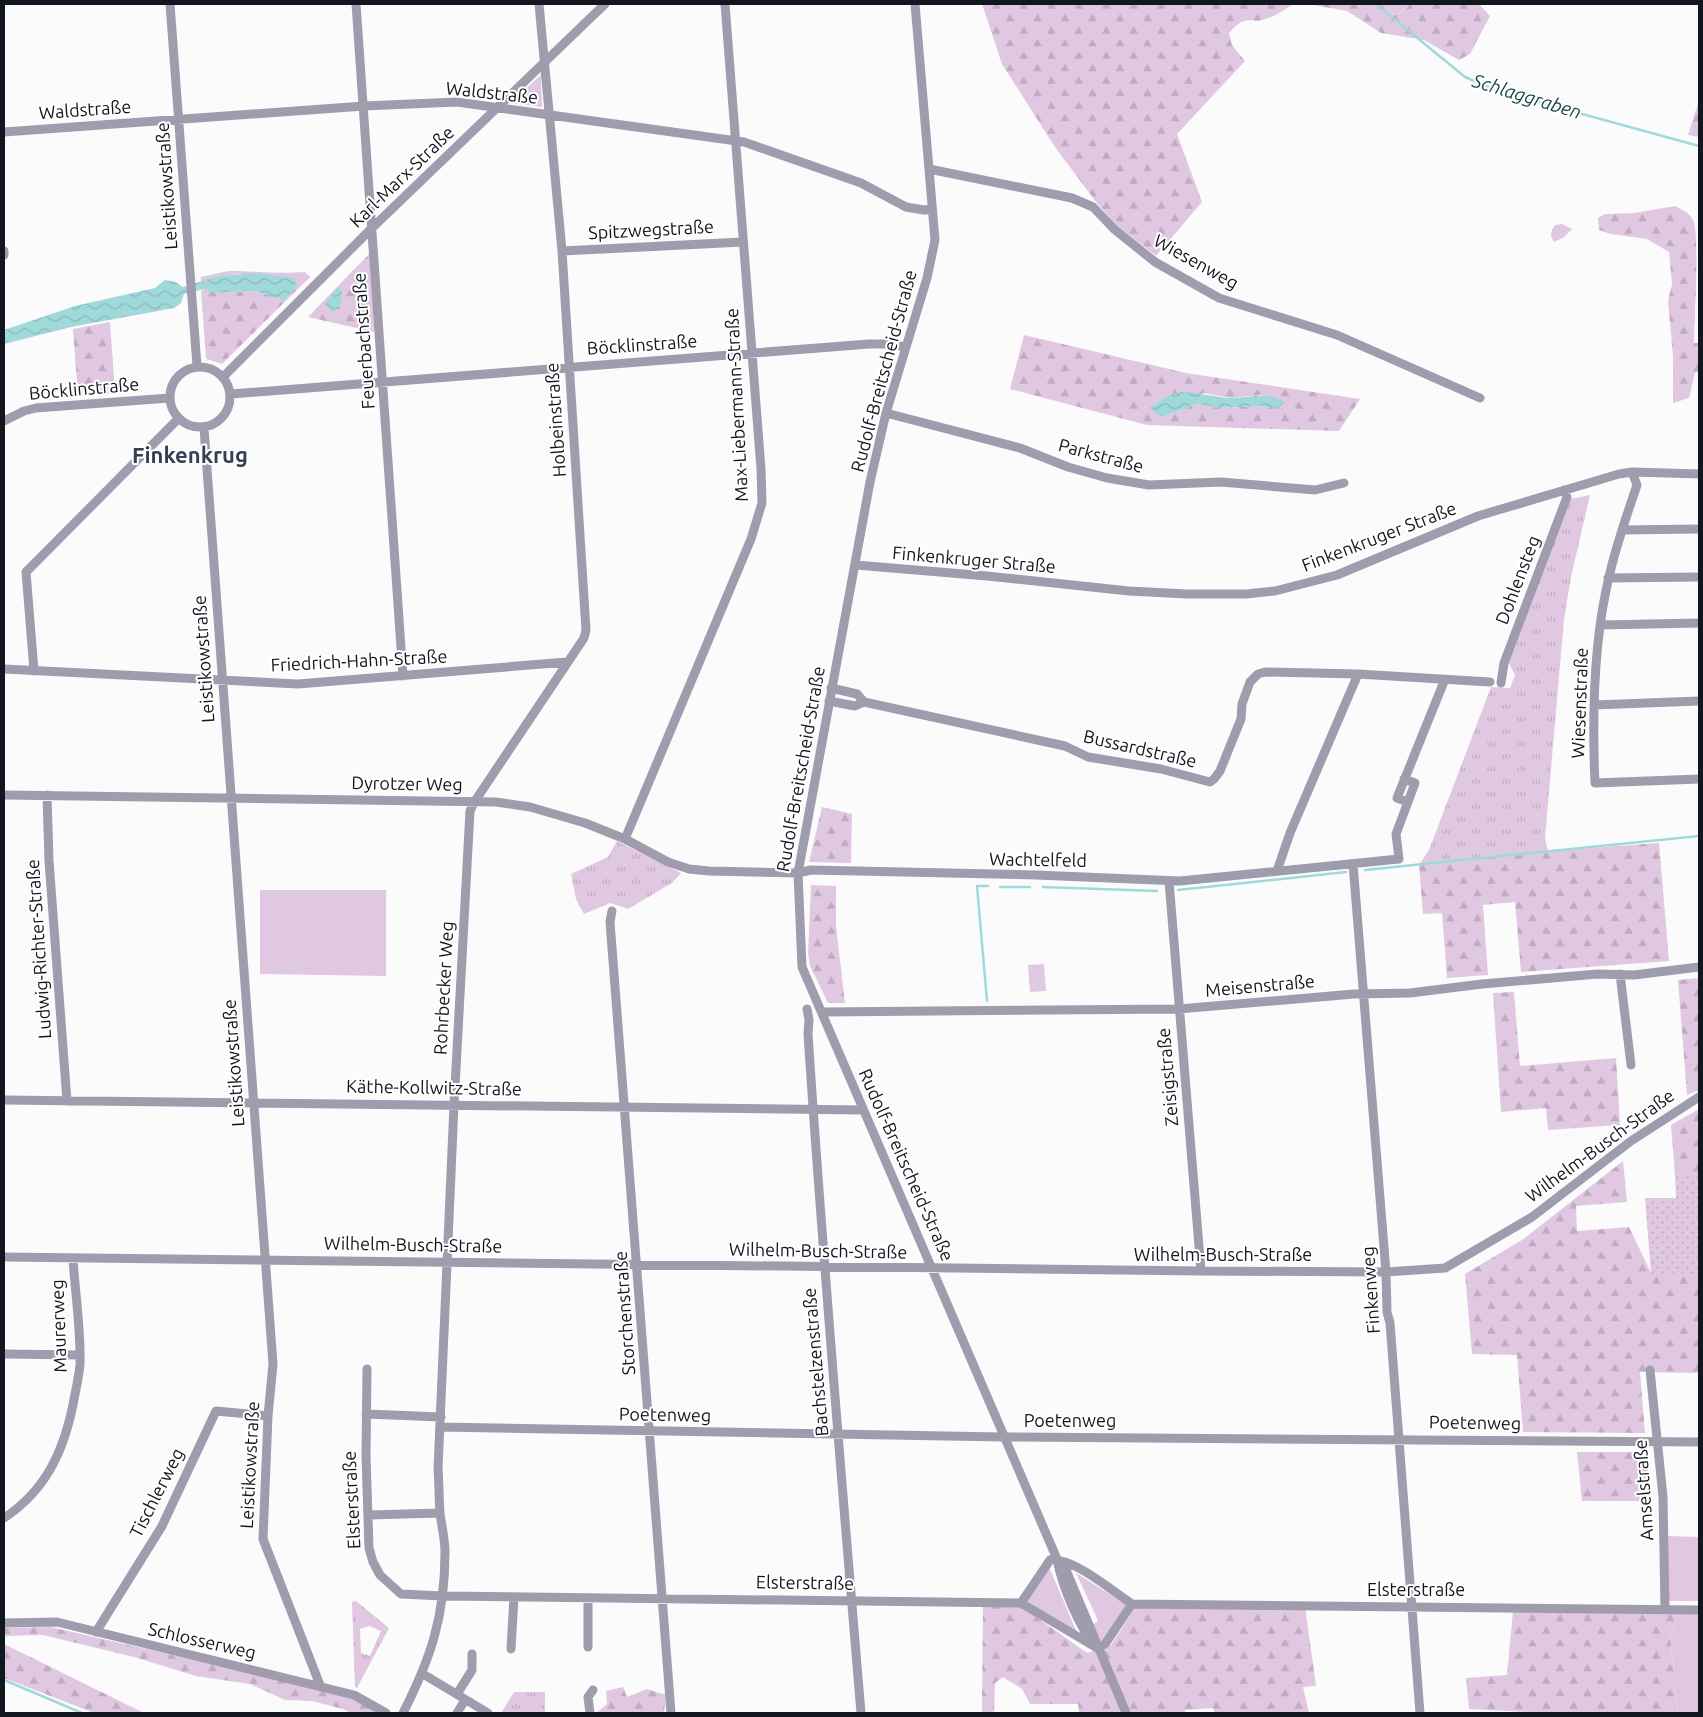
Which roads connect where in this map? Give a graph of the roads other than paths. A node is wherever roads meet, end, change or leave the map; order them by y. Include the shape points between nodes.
1 (170, 4) edge
2 (356, 4) edge
3 (539, 4) edge
4 (605, 4) edge
5 (725, 4) edge
6 (915, 4) edge
7 (544, 64) junction
8 (364, 106) junction
9 (497, 108) junction
10 (549, 116) junction
11 (179, 120) junction
12 (4, 132) edge
13 (735, 141) junction
14 (929, 169) junction
15 (932, 209) junction
16 (372, 228) junction
17 (743, 242) junction
18 (4, 251) edge
19 (562, 251) junction
20 (4, 255) edge
21 (906, 347) junction
22 (752, 354) junction
23 (197, 366) junction
24 (569, 366) junction
25 (223, 377) junction
26 (383, 383) junction
27 (231, 394) junction
28 (169, 398) junction
29 (1480, 398) dead end
30 (886, 413) junction
31 (178, 419) junction
32 (4, 421) edge
33 (204, 428) junction
34 (1632, 472) junction
35 (1699, 474) edge
36 (1344, 484) dead end
37 (1564, 490) junction
38 (1699, 529) edge
39 (1622, 530) junction
40 (856, 565) junction
41 (1699, 576) edge
42 (1608, 578) junction
43 (1699, 623) edge
44 (1601, 625) junction
45 (566, 662) junction
46 (4, 669) edge
47 (34, 671) junction
48 (1358, 674) junction
49 (404, 676) junction
50 (1445, 679) junction
51 (222, 680) junction
52 (1490, 682) dead end
53 (1501, 683) dead end
54 (831, 688) junction
55 (829, 701) junction
56 (1699, 701) edge
57 (864, 702) junction
58 (1594, 705) junction
59 (1699, 778) edge
60 (4, 794) edge
61 (47, 795) junction
62 (231, 798) junction
63 (474, 801) junction
64 (626, 839) junction
65 (1353, 864) junction
66 (1277, 871) junction
67 (798, 873) junction
68 (1168, 881) junction
69 (612, 911) dead end
70 (1699, 967) edge
71 (1620, 974) junction
72 (1364, 995) junction
73 (807, 1008) dead end
74 (1179, 1009) junction
75 (822, 1012) junction
76 (1630, 1065) dead end
77 (1699, 1097) edge
78 (4, 1100) edge
79 (67, 1101) junction
80 (253, 1103) junction
81 (454, 1105) junction
82 (624, 1108) junction
83 (813, 1110) junction
84 (864, 1110) junction
85 (4, 1257) edge
86 (73, 1258) junction
87 (265, 1260) junction
88 (446, 1262) junction
89 (637, 1265) junction
90 (823, 1267) junction
91 (933, 1268) junction
92 (1201, 1272) junction
93 (1386, 1272) junction
94 (4, 1354) edge
95 (80, 1355) junction
96 (368, 1370) dead end
97 (1650, 1370) dead end
98 (366, 1414) junction
99 (268, 1416) junction
100 (441, 1417) junction
101 (440, 1427) junction
102 (650, 1431) junction
103 (838, 1433) junction
104 (1003, 1437) junction
105 (1399, 1439) junction
106 (1657, 1441) junction
107 (1699, 1442) edge
108 (440, 1513) junction
109 (369, 1515) junction
110 (4, 1518) edge
111 (1057, 1559) junction
112 (443, 1596) junction
113 (514, 1597) junction
114 (662, 1597) junction
115 (588, 1598) junction
116 (852, 1600) junction
117 (1021, 1603) junction
118 (1132, 1604) junction
119 (1412, 1606) junction
120 (1665, 1609) junction
121 (1699, 1610) edge
122 (4, 1623) edge
123 (96, 1632) junction
124 (588, 1647) dead end
125 (1097, 1648) junction
126 (512, 1649) dead end
127 (472, 1654) dead end
128 (423, 1674) junction
129 (320, 1685) junction
130 (593, 1690) dead end
131 (457, 1694) junction
132 (465, 1700) junction
133 (386, 1713) edge
134 (403, 1713) edge
135 (457, 1713) edge
136 (488, 1713) edge
137 (590, 1713) edge
138 (671, 1713) edge
139 (861, 1713) edge
140 (1126, 1713) edge
141 (1420, 1713) edge

1 - 11 street, Leistikowstraße
2 - 8 street, Feuerbachstraße
3 - 7 street, Holbeinstraße
4 - 7 street, Karl-Marx-Straße
5 - 13 street, Max-Liebermann-Straße
6 - 14 street, Rudolf-Breitscheid-Straße
7 - 9 street, Karl-Marx-Straße
7 - 10 street, Holbeinstraße
8 - 9 street, Waldstraße via 457,102
8 - 11 street, Waldstraße
8 - 16 street, Feuerbachstraße
9 - 10 street, Waldstraße
9 - 16 street, Karl-Marx-Straße
10 - 13 street, Waldstraße
10 - 19 street, Holbeinstraße
11 - 12 street, Waldstraße
11 - 23 street, Leistikowstraße
13 - 15 street, Waldstraße via 861,183 906,207
13 - 17 street, Max-Liebermann-Straße
14 - 15 street, Rudolf-Breitscheid-Straße
14 - 29 street, Wiesenweg via 1072,198 1094,207 1114,229 1155,262 1219,298 1336,334
15 - 21 street, Rudolf-Breitscheid-Straße via 933,250
16 - 25 street, Karl-Marx-Straße
16 - 26 street, Feuerbachstraße
17 - 19 street, Spitzwegstraße
17 - 22 street, Max-Liebermann-Straße
18 - 20 street
19 - 24 street, Holbeinstraße
21 - 22 street, Böcklinstraße via 869,344
21 - 30 street, Rudolf-Breitscheid-Straße
22 - 24 street, Böcklinstraße
22 - 64 street, Max-Liebermann-Straße via 761,469 762,503 758,522
23 - 25 street via 207,367
23 - 28 street via 177,377
24 - 26 street, Böcklinstraße
24 - 45 street, Holbeinstraße via 586,630 584,638
25 - 27 street
26 - 27 street, Böcklinstraße
26 - 49 street, Feuerbachstraße
27 - 33 street via 230,406 224,416
28 - 31 street
28 - 32 street, Böcklinstraße via 36,408 24,410
30 - 36 street, Parkstraße via 1020,448 1107,478 1149,485 1221,482 1315,490
30 - 40 street, Rudolf-Breitscheid-Straße
31 - 33 street via 190,426
31 - 47 street via 26,572
33 - 51 street, Leistikowstraße
34 - 35 street, Finkenkruger Straße
34 - 37 street, Finkenkruger Straße
34 - 39 street, Wiesenstraße via 1637,485
37 - 40 street, Finkenkruger Straße via 1478,516 1337,575 1294,587 1246,594 1129,591
37 - 53 street, Dohlensteg via 1567,497 1504,663
38 - 39 street
39 - 42 street, Wiesenstraße
40 - 54 street, Rudolf-Breitscheid-Straße
41 - 42 street
42 - 44 street, Wiesenstraße
43 - 44 street, Wiesenstraße
44 - 58 street, Wiesenstraße
45 - 49 street, Friedrich-Hahn-Straße
45 - 63 street, Holbeinstraße
46 - 47 street, Friedrich-Hahn-Straße
47 - 51 street, Friedrich-Hahn-Straße
48 - 50 street, Bussardstraße
48 - 57 street, Bussardstraße via 1258,674 1250,682 1242,704 1241,719 1220,771 1210,782 1162,769 1088,757 1065,746
48 - 66 street
49 - 51 street, Friedrich-Hahn-Straße via 298,684
50 - 52 street, Bussardstraße
50 - 65 street, Wachtelfeld via 1404,780 1415,783 1396,834 1399,859
51 - 62 street, Leistikowstraße
54 - 55 street, Rudolf-Breitscheid-Straße
54 - 57 street, Bussardstraße via 857,694
55 - 57 street, Bussardstraße via 855,706
55 - 67 street, Rudolf-Breitscheid-Straße
56 - 58 street
58 - 59 street, Wiesenstraße via 1595,783
60 - 61 street, Dyrotzer Weg
61 - 62 street, Dyrotzer Weg
61 - 79 street, Ludwig-Richter-Straße via 48,861
62 - 63 street, Dyrotzer Weg
62 - 80 street, Leistikowstraße
63 - 64 street, Dyrotzer Weg via 530,807
63 - 81 street, Rohrbecker Weg via 470,811
64 - 67 street, Dyrotzer Weg via 668,862 688,868
65 - 66 street, Wachtelfeld
65 - 72 street, Finkenweg
66 - 68 street, Wachtelfeld
67 - 68 street, Wachtelfeld via 811,870
67 - 75 street, Rudolf-Breitscheid-Straße via 801,960
68 - 74 street, Zeisigstraße
69 - 82 street, Storchenstraße via 610,922
70 - 71 street, Meisenstraße
71 - 72 street, Meisenstraße
71 - 76 street
72 - 74 street, Meisenstraße
72 - 93 street, Finkenweg
73 - 83 street, Bachstelzenstraße
74 - 75 street, Meisenstraße
74 - 92 street, Zeisigstraße
75 - 84 street, Rudolf-Breitscheid-Straße
77 - 93 street, Wilhelm-Busch-Straße via 1631,1141 1532,1216 1446,1268
78 - 79 street, Käthe-Kollwitz-Straße
79 - 80 street, Käthe-Kollwitz-Straße
80 - 81 street, Käthe-Kollwitz-Straße
80 - 87 street, Leistikowstraße
81 - 82 street, Käthe-Kollwitz-Straße
81 - 88 street, Rohrbecker Weg
82 - 83 street, Käthe-Kollwitz-Straße
82 - 89 street, Storchenstraße
83 - 84 street, Käthe-Kollwitz-Straße
83 - 90 street, Bachstelzenstraße
84 - 91 street, Rudolf-Breitscheid-Straße
85 - 86 street, Wilhelm-Busch-Straße
86 - 87 street, Wilhelm-Busch-Straße
86 - 95 street, Maurerweg
87 - 88 street, Wilhelm-Busch-Straße
87 - 99 street, Leistikowstraße via 273,1364
88 - 89 street, Wilhelm-Busch-Straße
88 - 100 street, Rohrbecker Weg
89 - 90 street, Wilhelm-Busch-Straße
89 - 102 street, Storchenstraße
90 - 91 street, Wilhelm-Busch-Straße
90 - 103 street, Bachstelzenstraße
91 - 92 street, Wilhelm-Busch-Straße
91 - 104 street, Rudolf-Breitscheid-Straße
92 - 93 street, Wilhelm-Busch-Straße
93 - 105 street, Finkenweg
94 - 95 street
95 - 110 street, Maurerweg via 79,1377 61,1451 34,1494
96 - 98 street, Elsterstraße
97 - 106 street, Amselstraße
98 - 100 street
98 - 109 street, Elsterstraße
99 - 123 street, Tischlerweg via 216,1411 162,1526
99 - 129 street, Leistikowstraße via 263,1539
100 - 101 street, Rohrbecker Weg
101 - 102 street, Poetenweg
101 - 108 street, Rohrbecker Weg
102 - 103 street, Poetenweg
102 - 114 street, Storchenstraße
103 - 104 street, Poetenweg
103 - 116 street, Bachstelzenstraße
104 - 105 street, Poetenweg
104 - 111 street, Rudolf-Breitscheid-Straße
105 - 106 street, Poetenweg
105 - 119 street, Finkenweg
106 - 107 street, Poetenweg
106 - 120 street, Amselstraße via 1663,1497
108 - 109 street
108 - 112 street, Rohrbecker Weg via 445,1550
109 - 112 street, Elsterstraße via 369,1548 380,1575 401,1594
111 - 117 street via 1050,1560
111 - 118 street via 1070,1562
111 - 125 street, Rudolf-Breitscheid-Straße via 1066,1570
112 - 113 street, Elsterstraße
112 - 128 street, Rohrbecker Weg via 432,1650
113 - 115 street, Elsterstraße
113 - 126 street
114 - 115 street, Elsterstraße
114 - 116 street, Elsterstraße
114 - 138 street, Storchenstraße
115 - 124 street
116 - 117 street, Elsterstraße
116 - 139 street, Bachstelzenstraße
117 - 125 street
118 - 119 street, Elsterstraße
118 - 125 street via 1105,1644
119 - 120 street, Elsterstraße
119 - 141 street, Finkenweg
120 - 121 street, Elsterstraße
122 - 123 street, Schlosserweg via 57,1622
123 - 129 street, Schlosserweg
125 - 140 street, Rudolf-Breitscheid-Straße
127 - 131 street via 472,1670
128 - 131 street
128 - 134 street, Rohrbecker Weg
129 - 133 street, Schlosserweg via 354,1695
130 - 137 street via 588,1697
131 - 132 street
132 - 135 street
132 - 136 street

